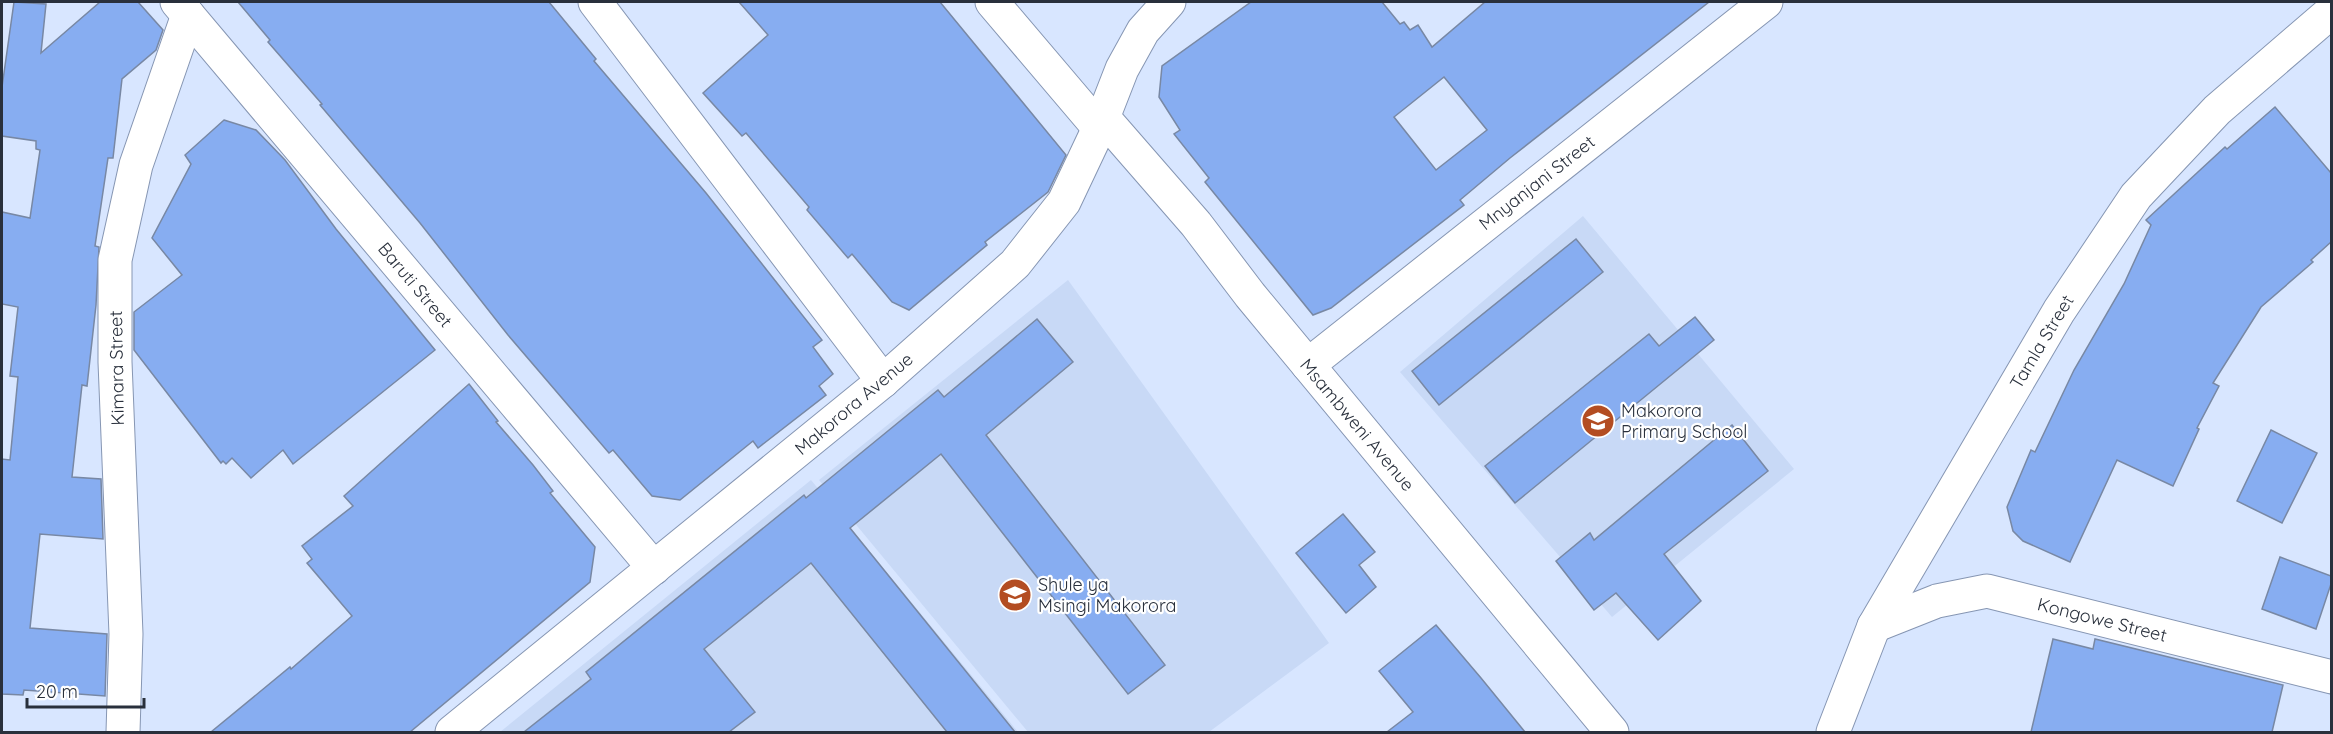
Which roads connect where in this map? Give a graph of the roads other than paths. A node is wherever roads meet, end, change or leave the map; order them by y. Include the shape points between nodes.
1 (595, 2) edge
2 (992, 2) edge
3 (1169, 2) edge
4 (1766, 2) edge
5 (183, 8) edge
6 (2331, 11) edge
7 (1101, 122) junction
8 (1308, 365) junction
9 (883, 381) junction
10 (654, 568) junction
11 (1874, 626) junction
12 (2331, 677) edge
13 (1598, 728) edge
14 (123, 732) edge
15 (452, 732) edge
16 (1833, 732) edge

1 - 9 street
2 - 7 street, Msambweni Avenue
3 - 7 street, Makorora Avenue via 1143,31
4 - 8 street, Mnyanjani Street
5 - 10 street, Baruti Street
5 - 14 street, Kimara Street via 136,165 115,260 126,634
6 - 11 street, Tamla Street via 2217,110 2136,196 2059,311
7 - 8 street, Msambweni Avenue via 1196,224
7 - 9 street, Makorora Avenue via 1064,202 1015,264
8 - 13 street, Msambweni Avenue
9 - 10 street, Makorora Avenue
10 - 15 street, Makorora Avenue
11 - 12 street, Kongowe Street via 1937,602 1987,591
11 - 16 street, Tamla Street

